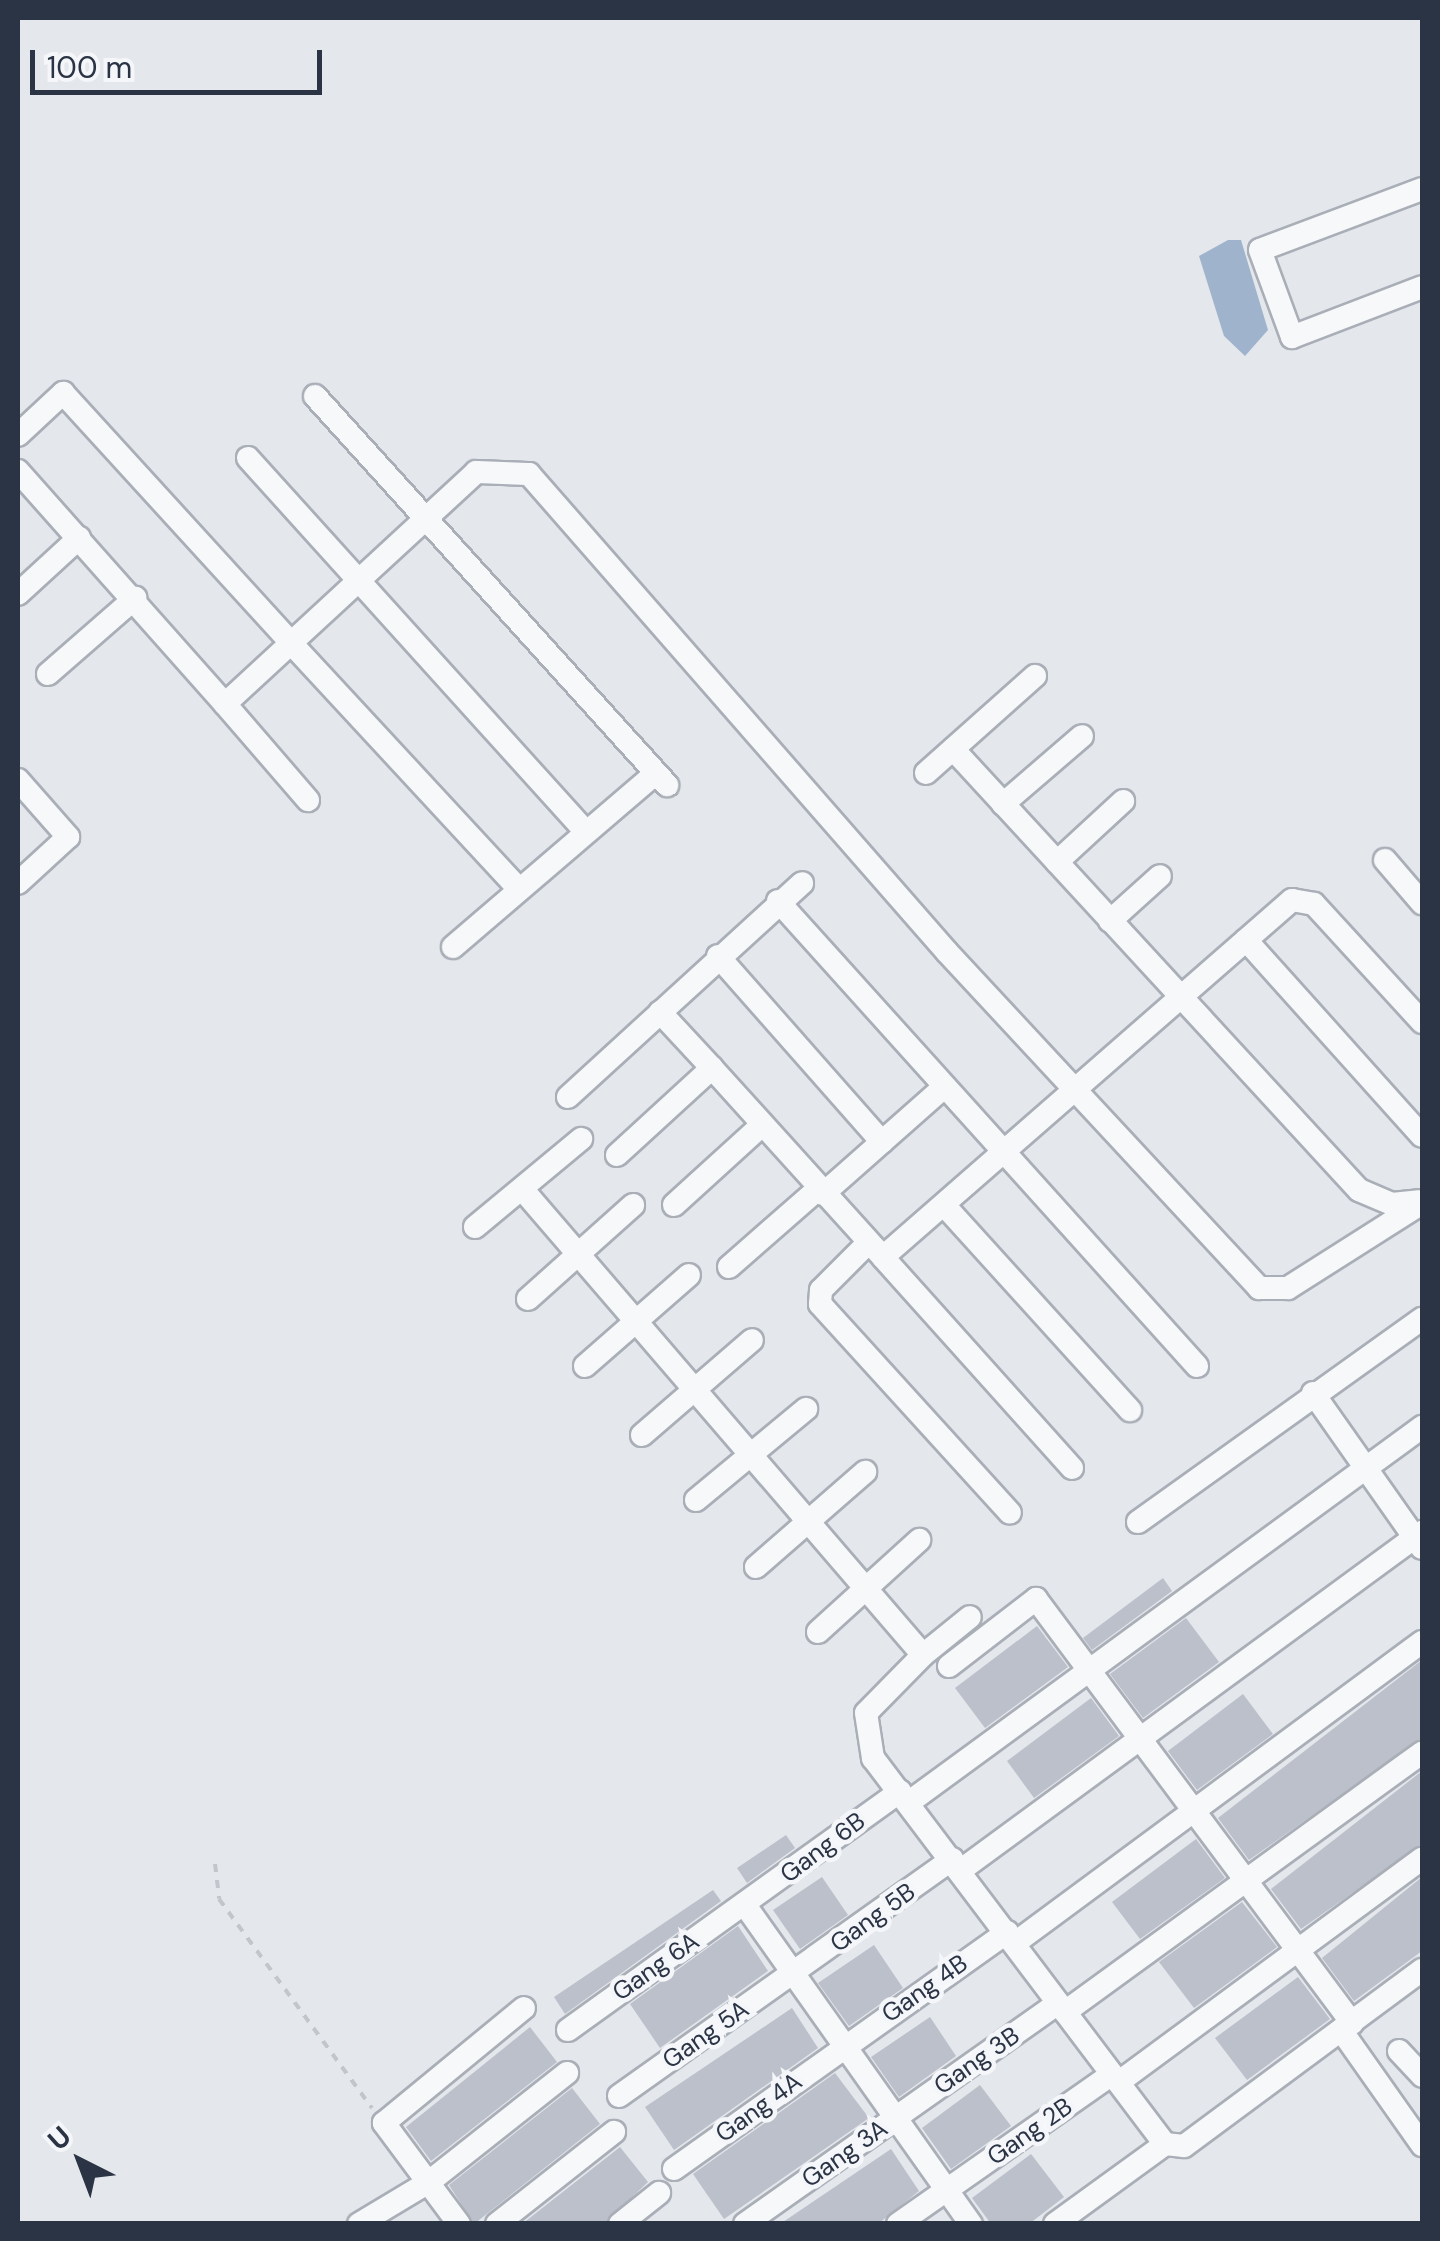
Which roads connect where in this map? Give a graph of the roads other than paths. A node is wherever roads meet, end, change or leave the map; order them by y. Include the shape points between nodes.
1 (1422, 188) edge
2 (1422, 287) edge
3 (316, 396) dead end
4 (18, 434) edge
5 (248, 458) dead end
6 (18, 471) edge
7 (428, 519) junction
8 (79, 538) junction
9 (358, 581) junction
10 (18, 594) edge
11 (134, 598) junction
12 (292, 642) junction
13 (48, 674) dead end
14 (1035, 676) dead end
15 (226, 704) junction
16 (1082, 736) dead end
17 (953, 750) junction
18 (926, 774) dead end
19 (18, 780) edge
20 (308, 800) dead end
21 (1123, 801) dead end
22 (1003, 804) junction
23 (583, 829) junction
24 (1385, 860) dead end
25 (1057, 862) junction
26 (1160, 876) dead end
27 (18, 882) edge
28 (802, 883) dead end
29 (518, 888) junction
30 (778, 901) junction
31 (1422, 903) edge
32 (1110, 921) junction
33 (1246, 940) junction
34 (453, 947) dead end
35 (718, 956) junction
36 (1183, 994) junction
37 (660, 1012) junction
38 (1422, 1022) edge
39 (712, 1068) junction
40 (944, 1087) junction
41 (1074, 1088) junction
42 (568, 1097) dead end
43 (762, 1125) junction
44 (1422, 1136) edge
45 (580, 1140) dead end
46 (882, 1142) junction
47 (1004, 1153) junction
48 (617, 1155) dead end
49 (523, 1190) junction
50 (821, 1192) junction
51 (1422, 1202) edge
52 (633, 1205) dead end
53 (674, 1205) dead end
54 (944, 1205) junction
55 (475, 1227) dead end
56 (876, 1250) junction
57 (579, 1254) junction
58 (728, 1267) dead end
59 (689, 1276) dead end
60 (528, 1299) dead end
61 (1422, 1319) edge
62 (636, 1320) junction
63 (752, 1340) dead end
64 (585, 1366) dead end
65 (1198, 1366) dead end
66 (693, 1389) junction
67 (1313, 1394) junction
68 (806, 1409) dead end
69 (1130, 1410) dead end
70 (1422, 1427) edge
71 (642, 1435) dead end
72 (750, 1456) junction
73 (1365, 1467) junction
74 (1072, 1468) dead end
75 (865, 1472) dead end
76 (696, 1500) dead end
77 (1010, 1513) dead end
78 (1138, 1522) dead end
79 (808, 1523) junction
80 (1420, 1539) edge
81 (919, 1540) dead end
82 (756, 1567) dead end
83 (866, 1590) junction
84 (970, 1617) dead end
85 (818, 1632) dead end
86 (1422, 1642) edge
87 (923, 1655) junction
88 (949, 1666) dead end
89 (1090, 1670) junction
90 (1141, 1739) junction
91 (1422, 1752) edge
92 (904, 1797) junction
93 (1193, 1809) junction
94 (1422, 1859) edge
95 (956, 1865) junction
96 (1246, 1883) junction
97 (746, 1905) junction
98 (1011, 1938) junction
99 (1299, 1954) junction
100 (1422, 1970) edge
101 (793, 1974) junction
102 (524, 2008) dead end
103 (1061, 2008) junction
104 (1346, 2026) junction
105 (568, 2030) dead end
106 (843, 2046) junction
107 (1399, 2051) dead end
108 (567, 2073) dead end
109 (1422, 2076) edge
110 (1116, 2078) junction
111 (619, 2096) dead end
112 (896, 2118) junction
113 (614, 2132) dead end
114 (1165, 2144) junction
115 (1422, 2145) edge
116 (674, 2170) dead end
117 (429, 2182) junction
118 (947, 2190) junction
119 (659, 2193) dead end
120 (359, 2224) edge
121 (460, 2224) edge
122 (497, 2224) edge
123 (620, 2224) edge
124 (745, 2224) edge
125 (898, 2224) edge
126 (970, 2224) edge
127 (1055, 2224) edge

1 - 2 street via 1260,250 1292,336
3 - 7 street
4 - 12 street via 63,394
5 - 9 street
6 - 8 street
7 - 9 street
7 - 23 street via 662,779
7 - 41 street via 476,472 515,466 529,474
8 - 10 street
8 - 11 street
9 - 12 street
9 - 23 street
11 - 13 street
11 - 15 street
12 - 15 street
12 - 29 street
14 - 17 street
15 - 20 street
16 - 22 street
17 - 18 street
17 - 22 street
19 - 27 street via 68,837
21 - 25 street
22 - 25 street
23 - 29 street
24 - 31 street
25 - 32 street
26 - 32 street
28 - 30 street
29 - 34 street
30 - 35 street
30 - 40 street
32 - 36 street
33 - 36 street
33 - 38 street via 1302,896
33 - 44 street
35 - 37 street
35 - 46 street
36 - 41 street
36 - 51 street via 1360,1190 1392,1204
37 - 39 street
37 - 42 street
39 - 43 street
39 - 48 street
40 - 46 street
40 - 47 street
41 - 47 street
41 - 51 street via 1272,1294
43 - 50 street
43 - 53 street
45 - 49 street
46 - 50 street
47 - 54 street
47 - 65 street
49 - 55 street
49 - 57 street
50 - 56 street
50 - 58 street
52 - 57 street
54 - 56 street
54 - 69 street
56 - 74 street
56 - 77 street via 821,1290 820,1304
57 - 60 street
57 - 62 street
59 - 62 street
61 - 67 street
62 - 64 street
62 - 66 street
63 - 66 street
66 - 71 street
66 - 72 street
67 - 73 street
67 - 78 street
68 - 72 street
70 - 73 street, Gang 6B
72 - 76 street
72 - 79 street
73 - 80 street
73 - 89 street, Gang 6B
75 - 79 street
79 - 82 street
79 - 83 street
80 - 90 street, Gang 5B
81 - 83 street
83 - 85 street
83 - 87 street
84 - 87 street
86 - 93 street, Gang 4B
87 - 92 street via 861,1727
88 - 89 street via 1036,1598
89 - 90 street
89 - 92 street, Gang 6B
90 - 93 street
90 - 95 street, Gang 5B
91 - 96 street, Gang 3B
92 - 95 street
92 - 97 street, Gang 6B
93 - 96 street
93 - 98 street, Gang 4B
94 - 99 street, Gang 2B
95 - 98 street
95 - 101 street, Gang 5B
96 - 99 street
96 - 103 street, Gang 3B
97 - 101 street
97 - 105 street, Gang 6A
98 - 103 street
98 - 106 street, Gang 4B
99 - 104 street
99 - 110 street, Gang 2B
100 - 104 street
101 - 106 street
101 - 111 street, Gang 5A
102 - 117 street via 384,2124
103 - 110 street
103 - 112 street, Gang 3B
104 - 114 street via 1184,2146
104 - 115 street
106 - 112 street
106 - 116 street, Gang 4A
107 - 109 street
108 - 117 street
110 - 114 street
110 - 118 street, Gang 2B
112 - 118 street
112 - 124 street, Gang 3A
113 - 122 street
114 - 127 street
117 - 120 street
117 - 121 street
118 - 125 street, Gang 2B
118 - 126 street
119 - 123 street

